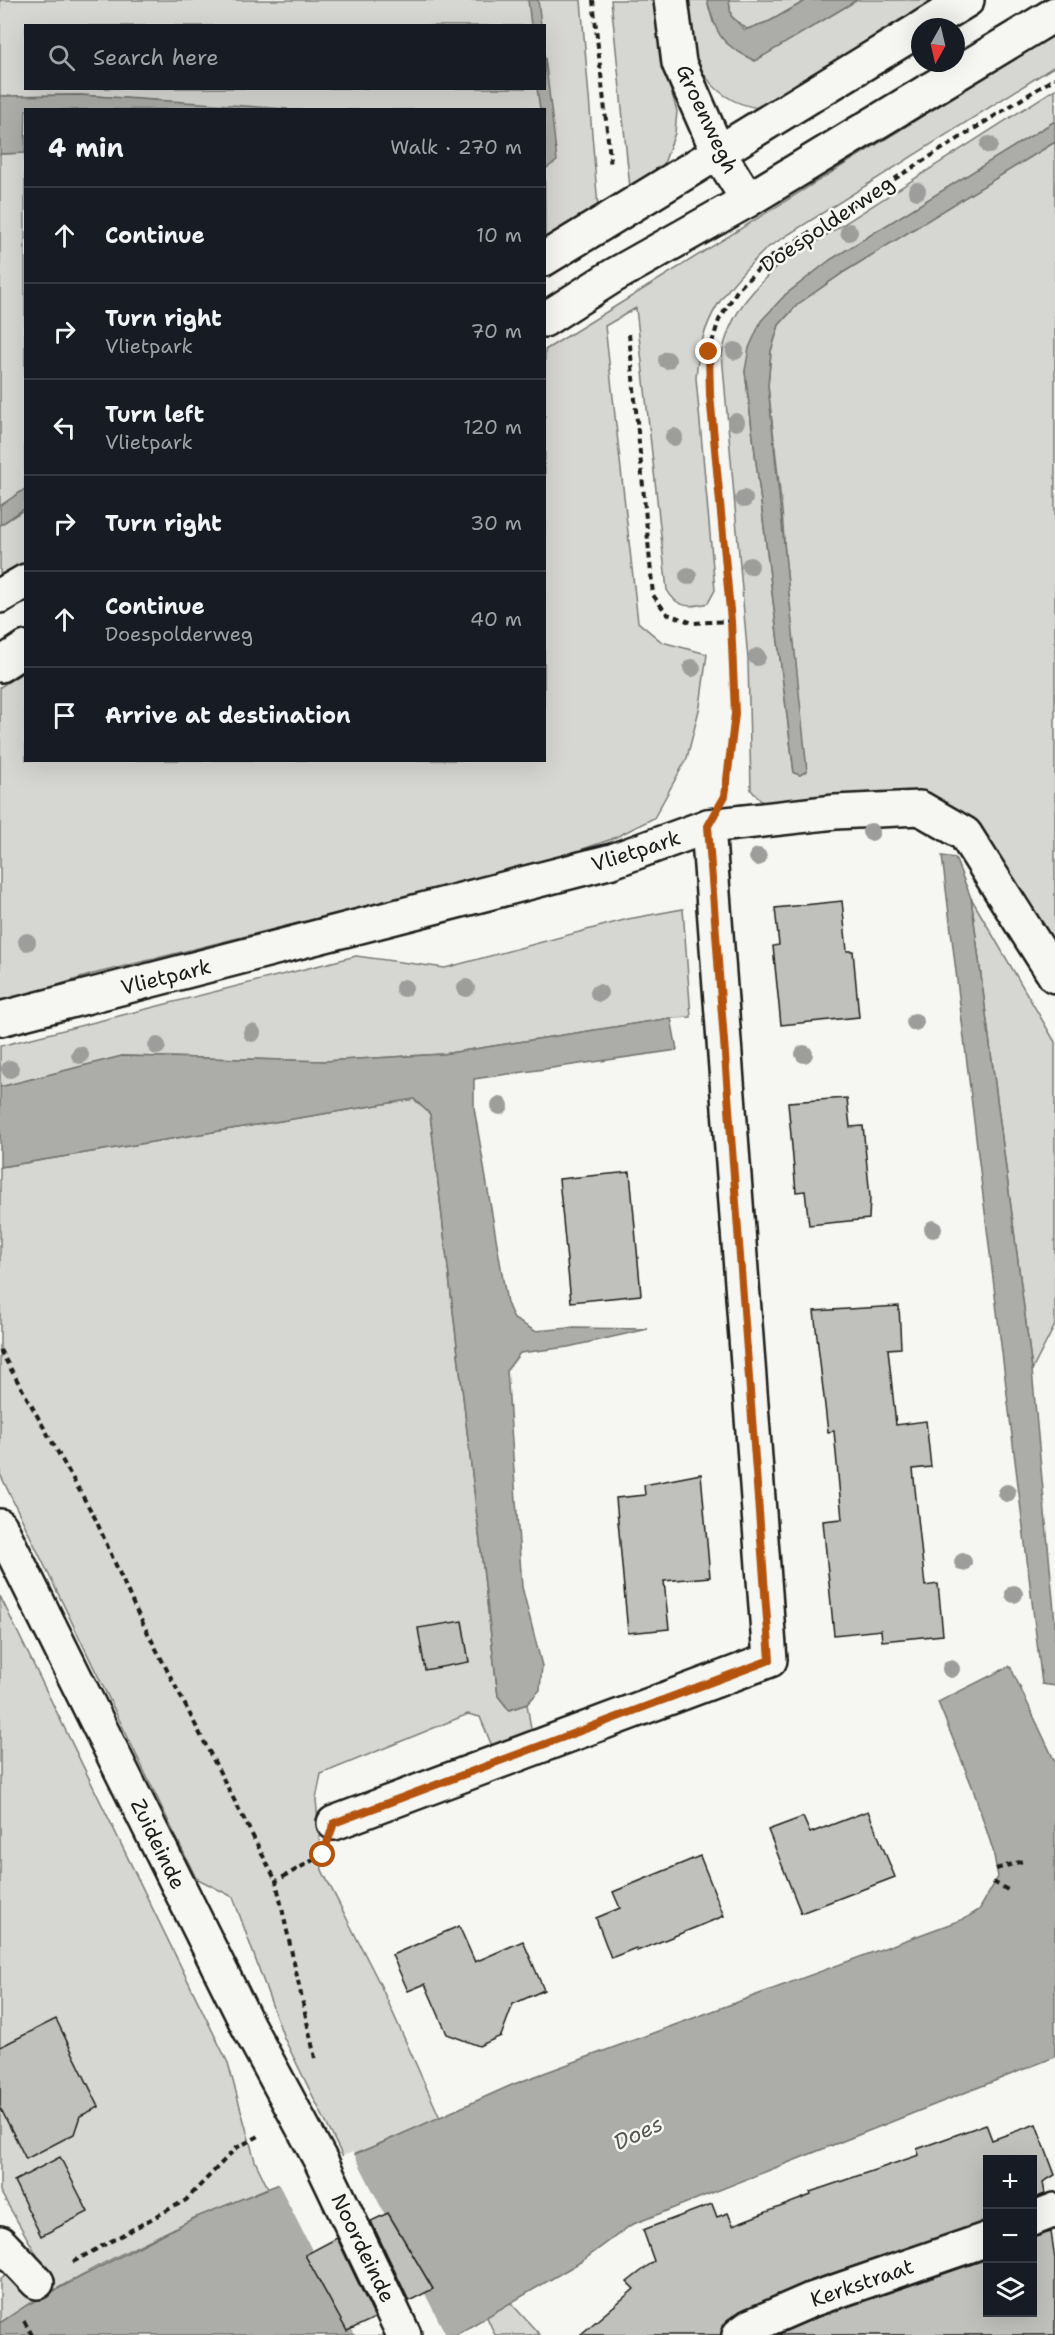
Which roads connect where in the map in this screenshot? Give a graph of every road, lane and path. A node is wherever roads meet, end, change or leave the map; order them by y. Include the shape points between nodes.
1 (593, 0) edge
2 (670, 0) edge
3 (967, 0) edge
4 (1055, 14) edge
5 (937, 18) edge
6 (911, 34) edge
7 (1055, 78) edge
8 (718, 152) junction
9 (611, 167) dead end
10 (748, 200) junction
11 (546, 258) edge
12 (546, 319) edge
13 (629, 334) dead end
14 (24, 582) edge
15 (0, 596) edge
16 (731, 621) junction
17 (24, 649) edge
18 (0, 664) edge
19 (708, 826) junction
20 (1055, 976) edge
21 (0, 1019) edge
22 (0, 1350) edge
23 (0, 1526) edge
24 (334, 1823) joint
25 (1026, 1860) dead end
26 (996, 1869) dead end
27 (276, 1881) junction
28 (993, 1881) dead end
29 (1010, 1891) dead end
30 (316, 2061) dead end
31 (298, 2116) junction
32 (321, 2161) joint
33 (1055, 2210) edge
34 (1037, 2217) edge
35 (983, 2240) edge
36 (0, 2243) edge
37 (37, 2282) joint
38 (24, 2321) dead end
39 (32, 2335) edge
40 (404, 2335) edge
41 (739, 2335) edge

1 - 9 path
2 - 8 street, Groenwegh via 679,63
3 - 5 street
4 - 10 street
6 - 8 street
7 - 16 path, Doespolderweg via 772,256 738,289 719,320 709,352 710,395
8 - 10 street, Groenwegh
8 - 11 street
10 - 12 street
13 - 16 path via 652,595 668,614 693,623
14 - 15 street
16 - 19 path, Doespolderweg via 735,714 725,796
17 - 18 street
19 - 20 street via 835,812 920,808 965,834
19 - 21 street, Vlietpark via 612,861
19 - 24 street, Vlietpark via 770,1660
22 - 27 path via 95,1518 135,1608
23 - 31 street, Zuideinde via 248,2025
24 - 27 path via 323,1855
25 - 26 path
27 - 30 path
28 - 29 path
31 - 32 street, Zuideinde
31 - 37 path via 236,2148 186,2200
32 - 40 street, Noordeinde
33 - 34 street
35 - 41 street, Kerkstraat via 811,2300 751,2325
36 - 37 street
38 - 39 path

